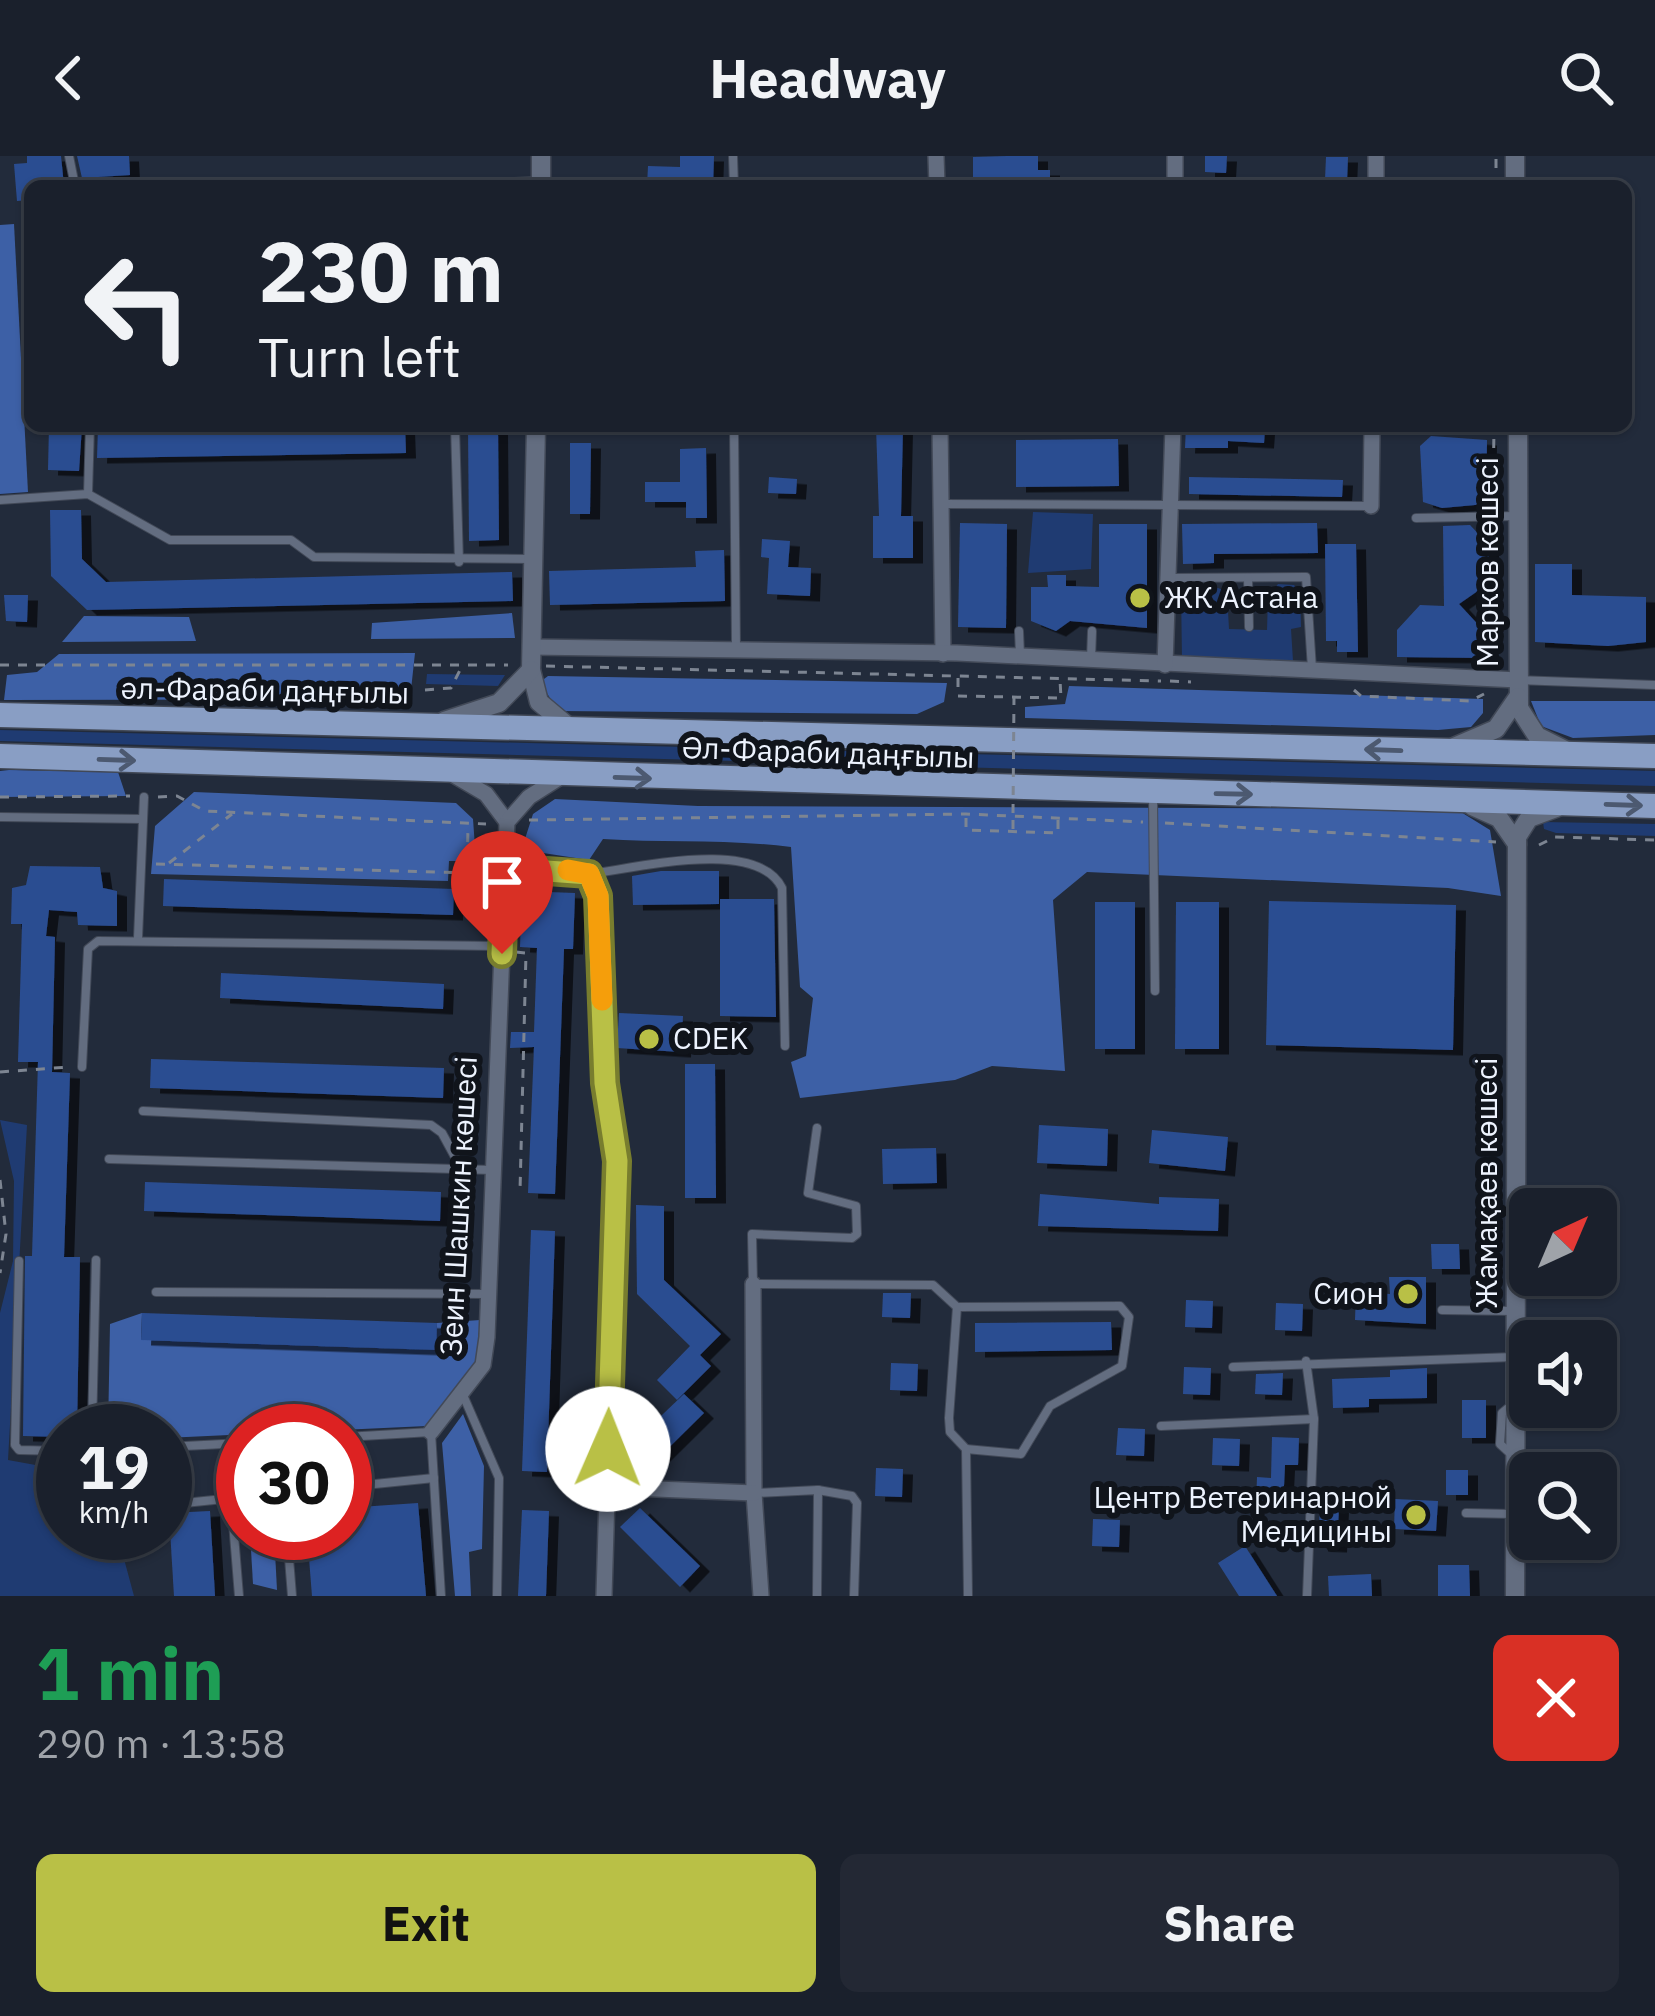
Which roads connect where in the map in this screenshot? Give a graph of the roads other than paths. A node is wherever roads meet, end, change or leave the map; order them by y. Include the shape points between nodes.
1 (90, 432) edge
2 (455, 432) edge
3 (536, 432) edge
4 (734, 432) edge
5 (940, 432) edge
6 (1173, 432) edge
7 (1372, 432) edge
8 (1518, 432) edge
9 (88, 494) junction
10 (0, 500) edge
11 (939, 503) junction
12 (1169, 506) junction
13 (1371, 506) joint
14 (1518, 516) junction
15 (1415, 518) dead end
16 (533, 559) junction
17 (459, 562) junction
18 (1168, 578) junction
19 (1248, 578) junction
20 (1249, 627) dead end
21 (1019, 631) dead end
22 (1092, 632) dead end
23 (736, 649) junction
24 (943, 654) junction
25 (1020, 656) junction
26 (1091, 660) junction
27 (529, 662) junction
28 (1165, 665) junction
29 (1312, 671) junction
30 (1655, 685) edge
31 (1518, 689) junction
32 (0, 715) edge
33 (436, 724) junction
34 (528, 728) joint
35 (570, 728) junction
36 (1440, 752) junction
37 (1584, 755) junction
38 (1655, 756) edge
39 (0, 757) edge
40 (446, 772) junction
41 (562, 776) junction
42 (1153, 792) junction
43 (144, 797) road end
44 (1452, 800) junction
45 (1570, 803) junction
46 (1655, 806) edge
47 (0, 817) edge
48 (143, 819) junction
49 (505, 822) junction
50 (1506, 843) junction
51 (505, 868) junction
52 (589, 874) junction
53 (138, 938) junction
54 (502, 948) junction
55 (1155, 991) dead end
56 (785, 1046) dead end
57 (82, 1067) road end
58 (142, 1111) dead end
59 (817, 1128) dead end
60 (110, 1159) dead end
61 (462, 1169) junction
62 (494, 1170) junction
63 (95, 1260) dead end
64 (19, 1261) dead end
65 (753, 1284) junction
66 (157, 1292) dead end
67 (489, 1294) junction
68 (957, 1307) junction
69 (1442, 1310) dead end
70 (1516, 1310) junction
71 (1516, 1320) edge
72 (1509, 1357) edge
73 (1306, 1361) junction
74 (1233, 1367) dead end
75 (463, 1396) junction
76 (92, 1404) edge
77 (1314, 1419) junction
78 (1161, 1426) dead end
79 (430, 1432) junction
80 (372, 1435) edge
81 (967, 1449) junction
82 (36, 1450) edge
83 (434, 1478) junction
84 (372, 1484) edge
85 (608, 1486) junction
86 (818, 1490) junction
87 (754, 1493) junction
88 (1466, 1513) dead end
89 (1509, 1514) edge
90 (236, 1560) edge
91 (289, 1560) edge
92 (1515, 1560) edge
93 (239, 1596) edge
94 (292, 1596) edge
95 (441, 1596) edge
96 (497, 1596) edge
97 (604, 1596) edge
98 (761, 1596) edge
99 (817, 1596) edge
100 (854, 1596) edge
101 (968, 1596) edge
102 (1306, 1596) edge
103 (1515, 1596) edge

1 - 9 lane
2 - 17 lane
3 - 16 street
4 - 23 lane
5 - 11 street
6 - 12 street
7 - 13 street
8 - 14 street, Марков көшесі
9 - 10 lane
9 - 17 lane via 170,540 291,540 314,557
11 - 12 lane
11 - 24 street
12 - 13 lane
12 - 18 street
14 - 15 lane
14 - 31 street, Марков көшесі
16 - 17 lane
16 - 27 street
18 - 19 lane
18 - 28 street
19 - 20 lane
19 - 29 lane via 1306,577
21 - 25 lane
22 - 26 lane
23 - 24 street
23 - 27 street
24 - 25 street
25 - 26 street
26 - 28 street
27 - 33 street via 499,703
27 - 35 street via 539,701
28 - 29 street
29 - 31 street via 1492,679
30 - 31 lane
31 - 36 street via 1496,729
31 - 37 street via 1523,718 1537,736
32 - 33 main road, әл-Фараби даңғылы
33 - 34 main road, әл-Фараби даңғылы
34 - 35 main road, Әл-Фараби даңғылы
36 -> 35 main road, Әл-Фараби даңғылы
36 - 37 main road, Әл-Фараби даңғылы
37 - 38 main road
39 -> 40 main road, Әл-Фараби даңғылы
40 - 41 main road, Әл-Фараби даңғылы
40 - 49 street via 486,794
41 -> 42 main road, Әл-Фараби даңғылы
41 - 49 street
42 -> 44 main road, Әл-Фараби даңғылы
42 - 55 lane
43 - 48 lane
44 - 45 main road, Әл-Фараби даңғылы
44 - 50 street via 1499,818
45 -> 46 main road, Әл-Фараби даңғылы
45 - 50 street via 1528,818
47 - 48 lane
48 - 53 lane
49 - 51 street, Зеин Шашкин көшесі
50 - 70 street, Жамақаев көшесі
51 - 52 street
51 - 54 street, Зеин Шашкин көшесі
52 - 56 lane via 731,860 772,873 782,888
52 - 85 street via 598,896 605,1083 617,1161
53 - 54 lane
53 - 57 lane via 98,941 88,950
54 - 62 street, Зеин Шашкин көшесі
58 - 61 lane via 430,1125
59 - 65 lane via 808,1193 856,1206 857,1234 752,1234
60 - 61 lane
61 - 62 lane
62 - 67 street, Зеин Шашкин көшесі
63 - 76 lane
64 - 82 lane via 15,1445
65 - 68 lane via 933,1285
65 - 87 street
66 - 67 lane
67 - 75 street, Зеин Шашкин көшесі via 483,1365
68 - 81 lane via 950,1432
68 - 81 lane via 1120,1306 1130,1318 1122,1366 1050,1406 1021,1454
69 - 70 lane
70 - 71 street, Жамақаев көшесі
72 - 73 lane
73 - 74 lane
73 - 77 lane
75 - 79 street, Зеин Шашкин көшесі
75 - 96 lane via 500,1478
77 - 78 lane
77 - 102 lane
79 - 80 lane
79 - 83 lane
81 - 101 lane
83 - 84 lane
83 - 95 lane
85 - 87 street
85 - 97 street
86 - 87 lane
86 - 99 lane
86 - 100 lane via 857,1503
87 - 98 street
88 - 89 lane
90 - 93 lane
91 - 94 lane
92 - 103 street, Жамақаев көшесі

